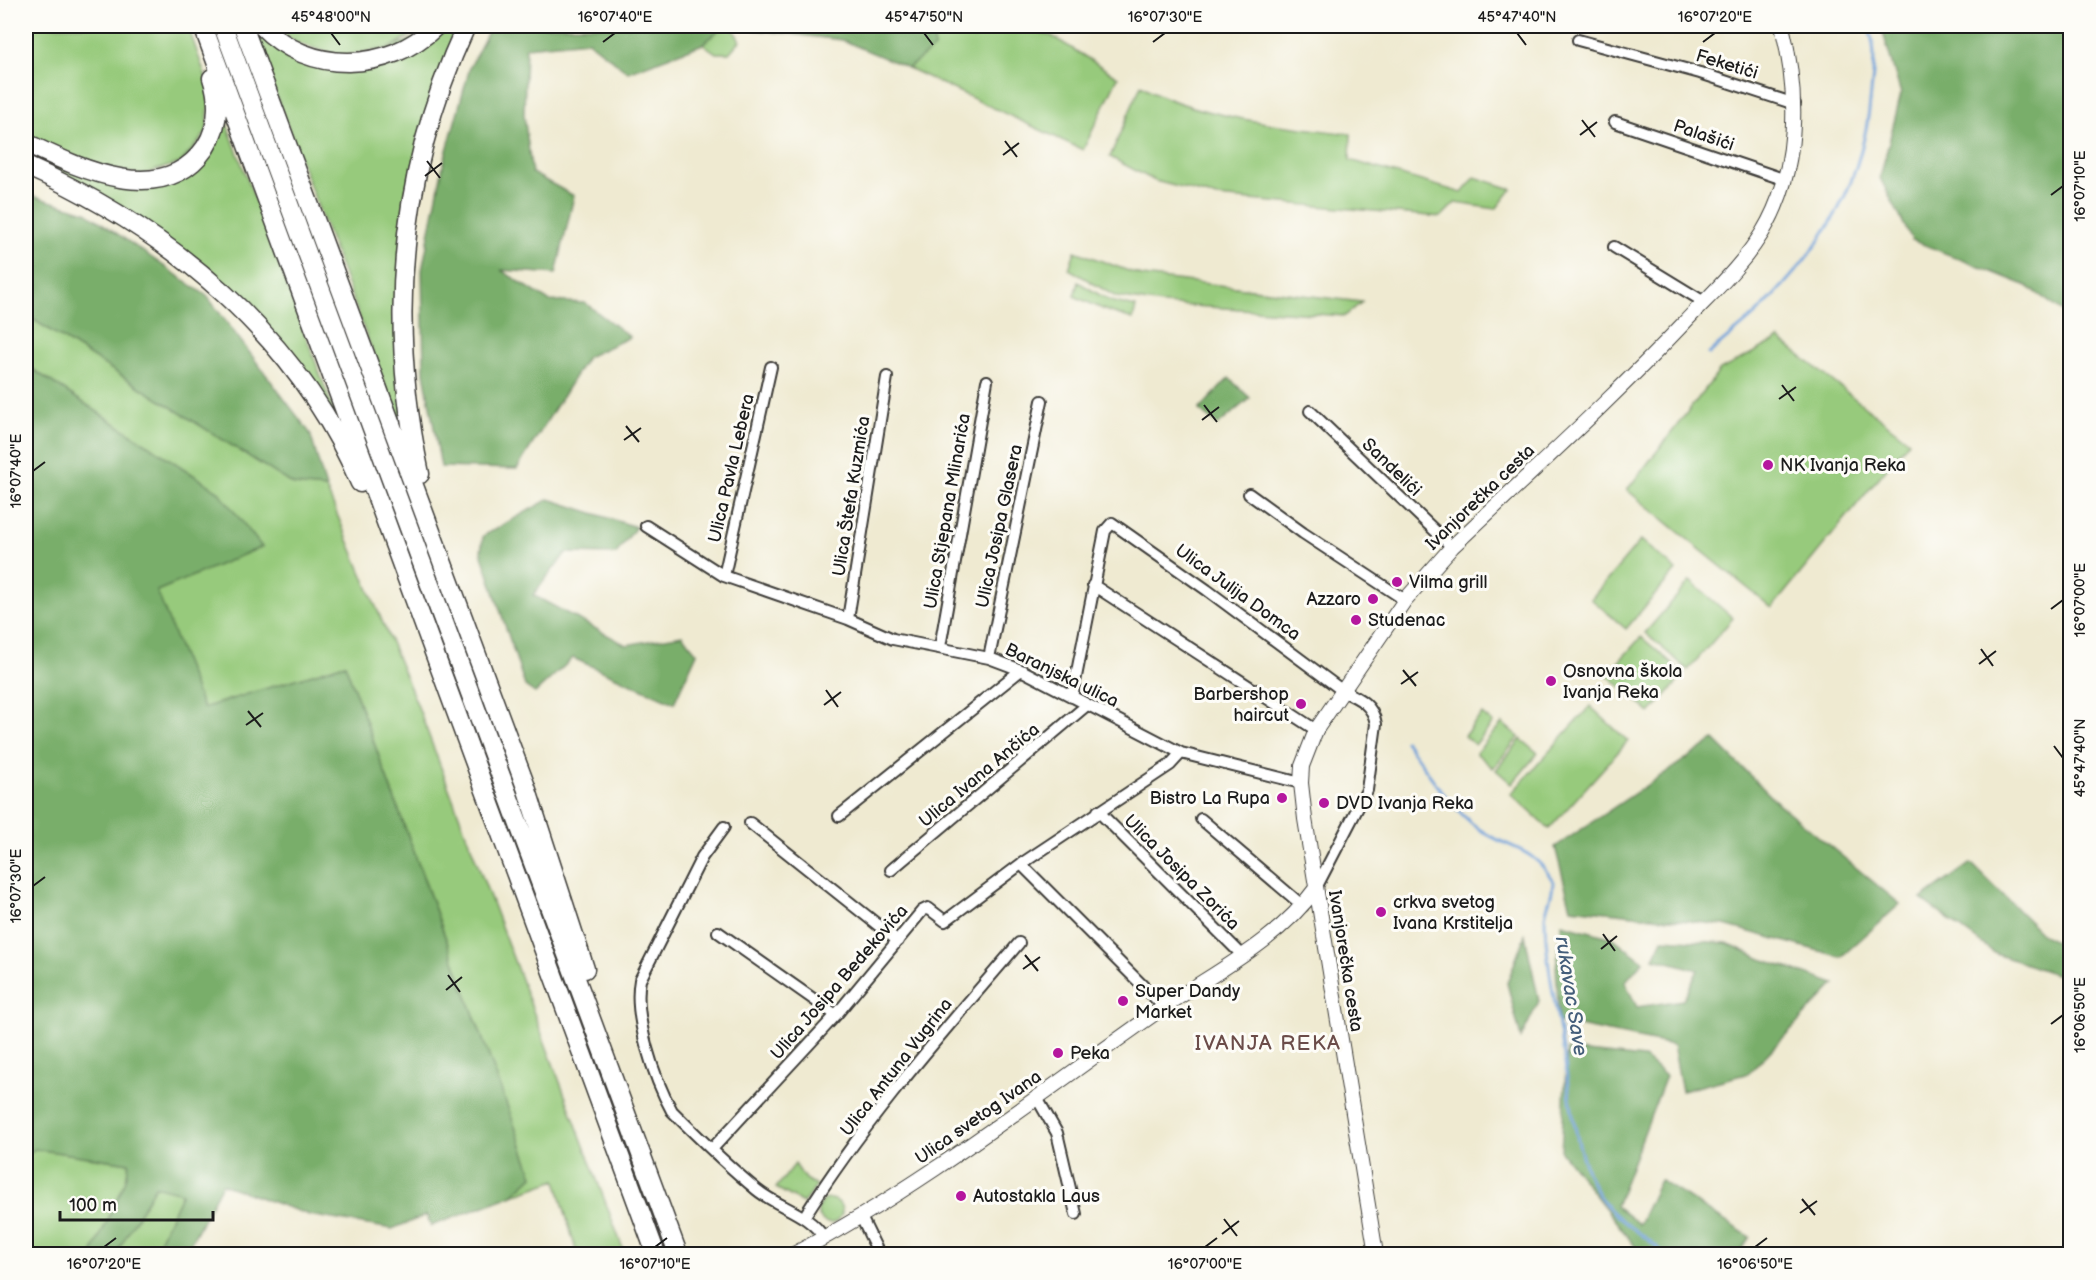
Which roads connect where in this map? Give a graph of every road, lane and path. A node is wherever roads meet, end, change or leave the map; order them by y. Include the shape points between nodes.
1 (203, 26) edge
2 (224, 26) edge
3 (243, 26) edge
4 (262, 26) edge
5 (436, 26) edge
6 (466, 26) edge
7 (1782, 26) edge
8 (1578, 40) dead end
9 (1795, 104) junction
10 (1615, 122) dead end
11 (26, 142) edge
12 (26, 166) edge
13 (1783, 179) junction
14 (1614, 247) dead end
15 (1704, 302) junction
16 (771, 367) dead end
17 (887, 377) dead end
18 (987, 381) dead end
19 (1042, 402) dead end
20 (1310, 411) dead end
21 (1249, 494) dead end
22 (646, 526) dead end
23 (432, 534) junction
24 (1452, 547) junction
25 (724, 576) junction
26 (408, 580) junction
27 (1093, 585) junction
28 (1405, 600) junction
29 (848, 619) junction
30 (940, 647) junction
31 (989, 658) junction
32 (1021, 670) junction
33 (1343, 691) junction
34 (1072, 697) junction
35 (1088, 705) junction
36 (1316, 730) junction
37 (1181, 753) junction
38 (1301, 783) junction
39 (1098, 811) junction
40 (839, 816) dead end
41 (1201, 819) dead end
42 (750, 823) dead end
43 (724, 827) dead end
44 (1021, 864) junction
45 (891, 870) dead end
46 (1316, 888) junction
47 (1303, 906) junction
48 (718, 932) dead end
49 (898, 941) junction
50 (1019, 943) dead end
51 (1243, 956) junction
52 (1164, 1007) junction
53 (836, 1015) junction
54 (593, 1024) junction
55 (1037, 1098) junction
56 (712, 1149) junction
57 (1076, 1214) dead end
58 (642, 1216) junction
59 (804, 1217) junction
60 (861, 1217) junction
61 (824, 1238) junction
62 (644, 1254) edge
63 (656, 1254) edge
64 (678, 1254) edge
65 (794, 1254) edge
66 (879, 1254) edge
67 (1376, 1254) edge

1 - 11 highway via 203,53 216,94 217,120 205,147 181,170 158,179 121,178
1 - 26 highway
2 - 54 highway
3 - 23 highway
4 - 5 highway via 306,55 351,62 399,52
6 - 23 highway via 424,140 403,262 400,318 405,384 411,433 430,504
7 - 9 main road, Ivanjorečka cesta
8 - 9 street, Feketići via 1700,72
9 - 13 main road, Ivanjorečka cesta
10 - 13 street, Palašići
12 - 26 highway via 101,202 145,230 194,267 258,326 321,411 354,467 395,568
13 - 15 main road, Ivanjorečka cesta via 1762,232
14 - 15 street
15 - 24 main road, Ivanjorečka cesta via 1642,368
16 - 25 street, Ulica Pavla Lebera
17 - 29 street, Ulica Štefa Kuzmića
18 - 30 street, Ulica Stjepana Mlinarića
19 - 31 street, Ulica Josipa Glasera
20 - 24 street, Sandelići
21 - 28 street
22 - 25 street, Baranjska ulica
23 - 54 highway via 558,882 594,1000
24 - 28 main road, Ivanjorečka cesta
25 - 29 street, Baranjska ulica
26 - 58 highway
27 - 33 street, Ulica Julija Domca via 1105,531 1112,523
27 - 34 street
27 - 36 street
28 - 33 main road, Ivanjorečka cesta
29 - 30 street, Baranjska ulica via 893,639
30 - 31 street, Baranjska ulica
31 - 32 street, Baranjska ulica
32 - 34 street, Baranjska ulica
32 - 40 street
33 - 36 main road, Ivanjorečka cesta
33 - 46 street, Ulica Julija Domca via 1357,697 1374,714 1375,733 1367,790
34 - 35 street, Baranjska ulica
35 - 37 street, Baranjska ulica
35 - 45 street, Ulica Ivana Ančića
36 - 38 main road, Ivanjorečka cesta via 1302,766
37 - 38 street, Baranjska ulica
37 - 39 street, Ulica Josipa Bedekovića via 1170,765
38 - 46 main road, Ivanjorečka cesta
39 - 44 street, Ulica Josipa Bedekovića
39 - 51 street, Ulica Josipa Zorića
41 - 47 street
42 - 49 street
43 - 56 street via 686,887 644,970 638,990 645,1037 665,1098 672,1111
44 - 49 street, Ulica Josipa Bedekovića via 945,921 928,908 922,911
44 - 52 street
46 - 47 main road, Ulica svetog Ivana
46 - 67 main road, Ivanjorečka cesta
47 - 51 main road, Ulica svetog Ivana via 1268,940
48 - 53 street
49 - 53 street, Ulica Josipa Bedekovića
50 - 59 street, Ulica Antuna Vugrina via 916,1062
51 - 52 main road, Ulica svetog Ivana
52 - 55 main road, Ulica svetog Ivana
53 - 56 street, Ulica Josipa Bedekovića
54 - 64 highway
55 - 57 street via 1057,1133
55 - 60 main road, Ulica svetog Ivana
56 - 59 street via 758,1190
58 - 62 highway
58 - 63 highway
59 - 61 street
60 - 61 main road, Ulica svetog Ivana
60 - 66 street
61 - 65 main road, Ulica svetog Ivana

